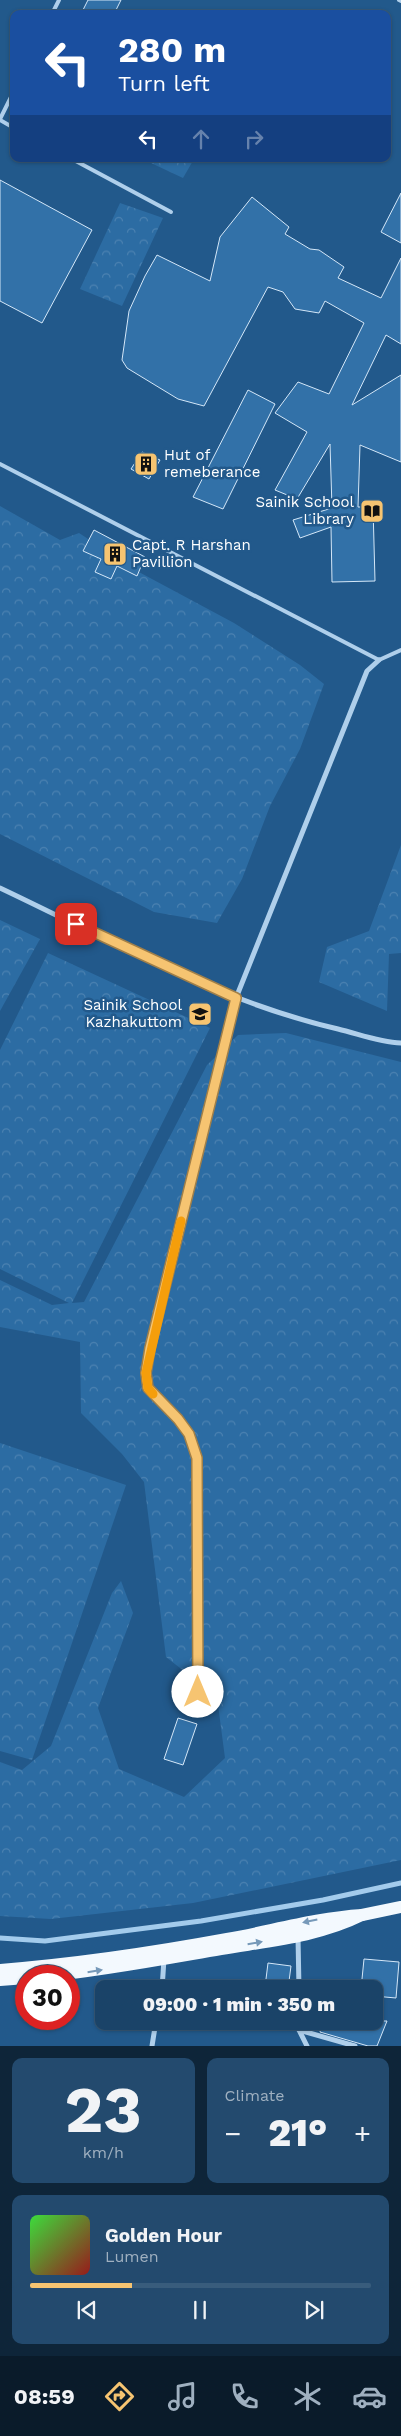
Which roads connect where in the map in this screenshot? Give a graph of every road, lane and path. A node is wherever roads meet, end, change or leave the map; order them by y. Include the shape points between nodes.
1 (10, 99) edge
2 (0, 120) edge
3 (78, 162) edge
4 (171, 212) dead end
5 (0, 464) edge
6 (401, 650) edge
7 (379, 660) junction
8 (0, 888) edge
9 (236, 998) junction
10 (401, 1043) edge
11 (198, 1692) dead end
12 (401, 1907) edge
13 (362, 1915) junction
14 (298, 1936) junction
15 (164, 1959) junction
16 (0, 1970) edge
17 (80, 1972) edge
18 (15, 1979) edge
19 (0, 1980) edge
20 (163, 1980) edge
21 (298, 1980) edge
22 (155, 2030) edge
23 (299, 2030) joint
24 (152, 2046) edge
25 (307, 2046) edge
26 (355, 2046) edge

1 - 2 lane
3 - 4 lane
5 - 7 lane
6 - 7 lane
7 - 9 street via 367,671
8 - 9 street
9 - 10 street via 304,1022
9 - 11 street via 146,1373 148,1388 189,1434 197,1458
12 - 13 main road
13 - 14 main road via 340,1926
13 -> 16 main road via 332,1917 168,1950
15 -> 14 main road
14 - 21 street
17 -> 15 main road
15 - 20 street
18 - 19 main road
22 - 24 street
23 - 25 street
23 - 26 street

